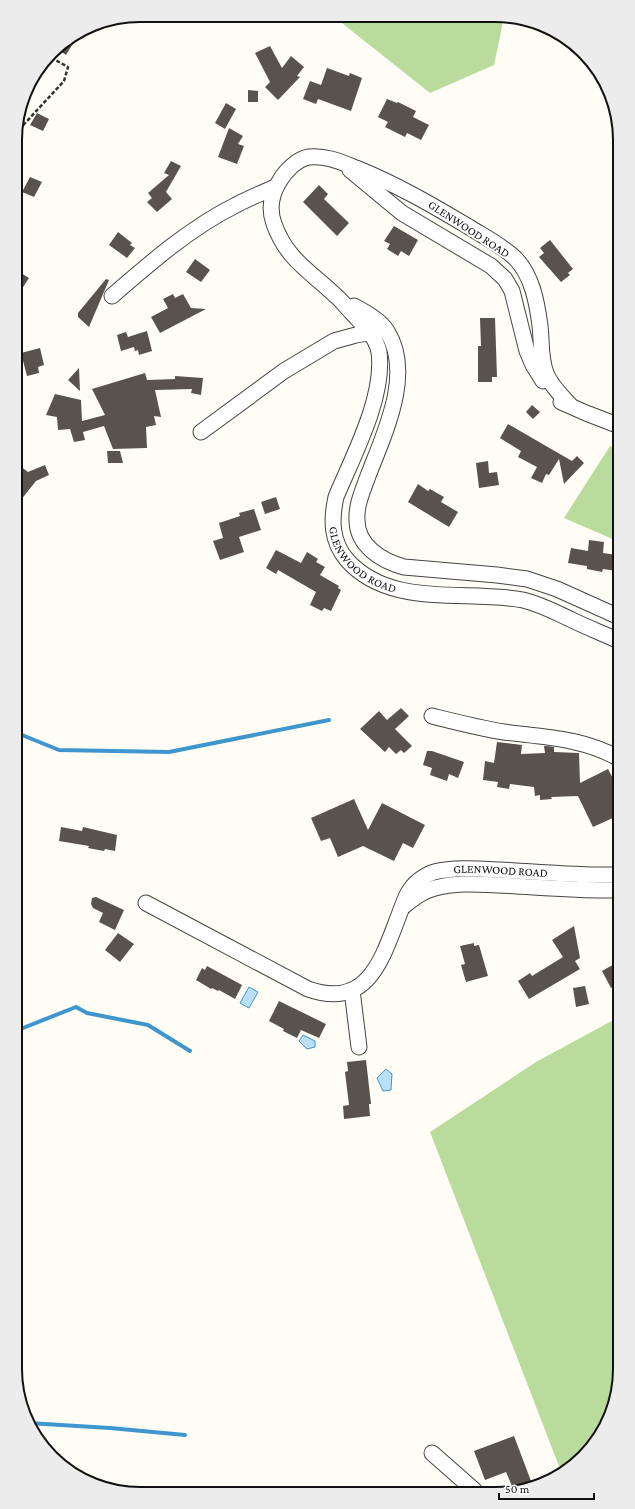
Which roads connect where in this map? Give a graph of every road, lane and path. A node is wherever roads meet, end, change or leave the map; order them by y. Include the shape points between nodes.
1 (54, 60) edge
2 (23, 125) edge
3 (342, 162) junction
4 (276, 188) junction
5 (336, 295) junction
6 (112, 296) dead end
7 (386, 330) junction
8 (370, 333) junction
9 (570, 405) junction
10 (613, 423) edge
11 (201, 432) dead end
12 (613, 614) edge
13 (613, 638) edge
14 (432, 716) dead end
15 (613, 756) edge
16 (613, 875) edge
17 (613, 890) edge
18 (146, 903) dead end
19 (402, 908) junction
20 (352, 990) junction
21 (359, 1047) dead end
22 (432, 1453) dead end
23 (471, 1487) edge

1 - 2 path via 68,67 64,81
3 - 4 street, GLENWOOD ROAD via 321,157 303,159 285,173
3 - 9 street, GLENWOOD ROAD via 402,213 502,274 512,291 533,365 556,397
3 - 9 street, GLENWOOD ROAD via 414,194 484,236 517,260 527,275 536,298 542,357 547,374 553,386
4 - 5 street, GLENWOOD ROAD via 271,214 280,240 299,263
4 - 6 street via 235,205 207,222 148,265
5 - 7 street, GLENWOOD ROAD via 368,314
5 - 8 street, GLENWOOD ROAD
7 - 8 street
7 - 12 street, GLENWOOD ROAD via 394,344 397,390 392,414 358,511 357,527 368,547 381,558 404,567 527,579 557,589
8 - 11 street via 334,341 284,371
8 - 13 street, GLENWOOD ROAD via 379,351 376,389 371,412 336,497 333,511 333,534 343,555 364,574 389,586 420,593 528,601
9 - 10 street, GLENWOOD ROAD
14 - 15 street via 504,732 556,737
16 - 19 street, GLENWOOD ROAD via 479,869 441,871 417,882 407,893
17 - 19 street, GLENWOOD ROAD via 587,891 480,884 441,886 427,890
18 - 20 street, GLENWOOD ROAD via 308,989 327,994
19 - 20 street, GLENWOOD ROAD via 377,965 366,981
20 - 21 street
22 - 23 street

